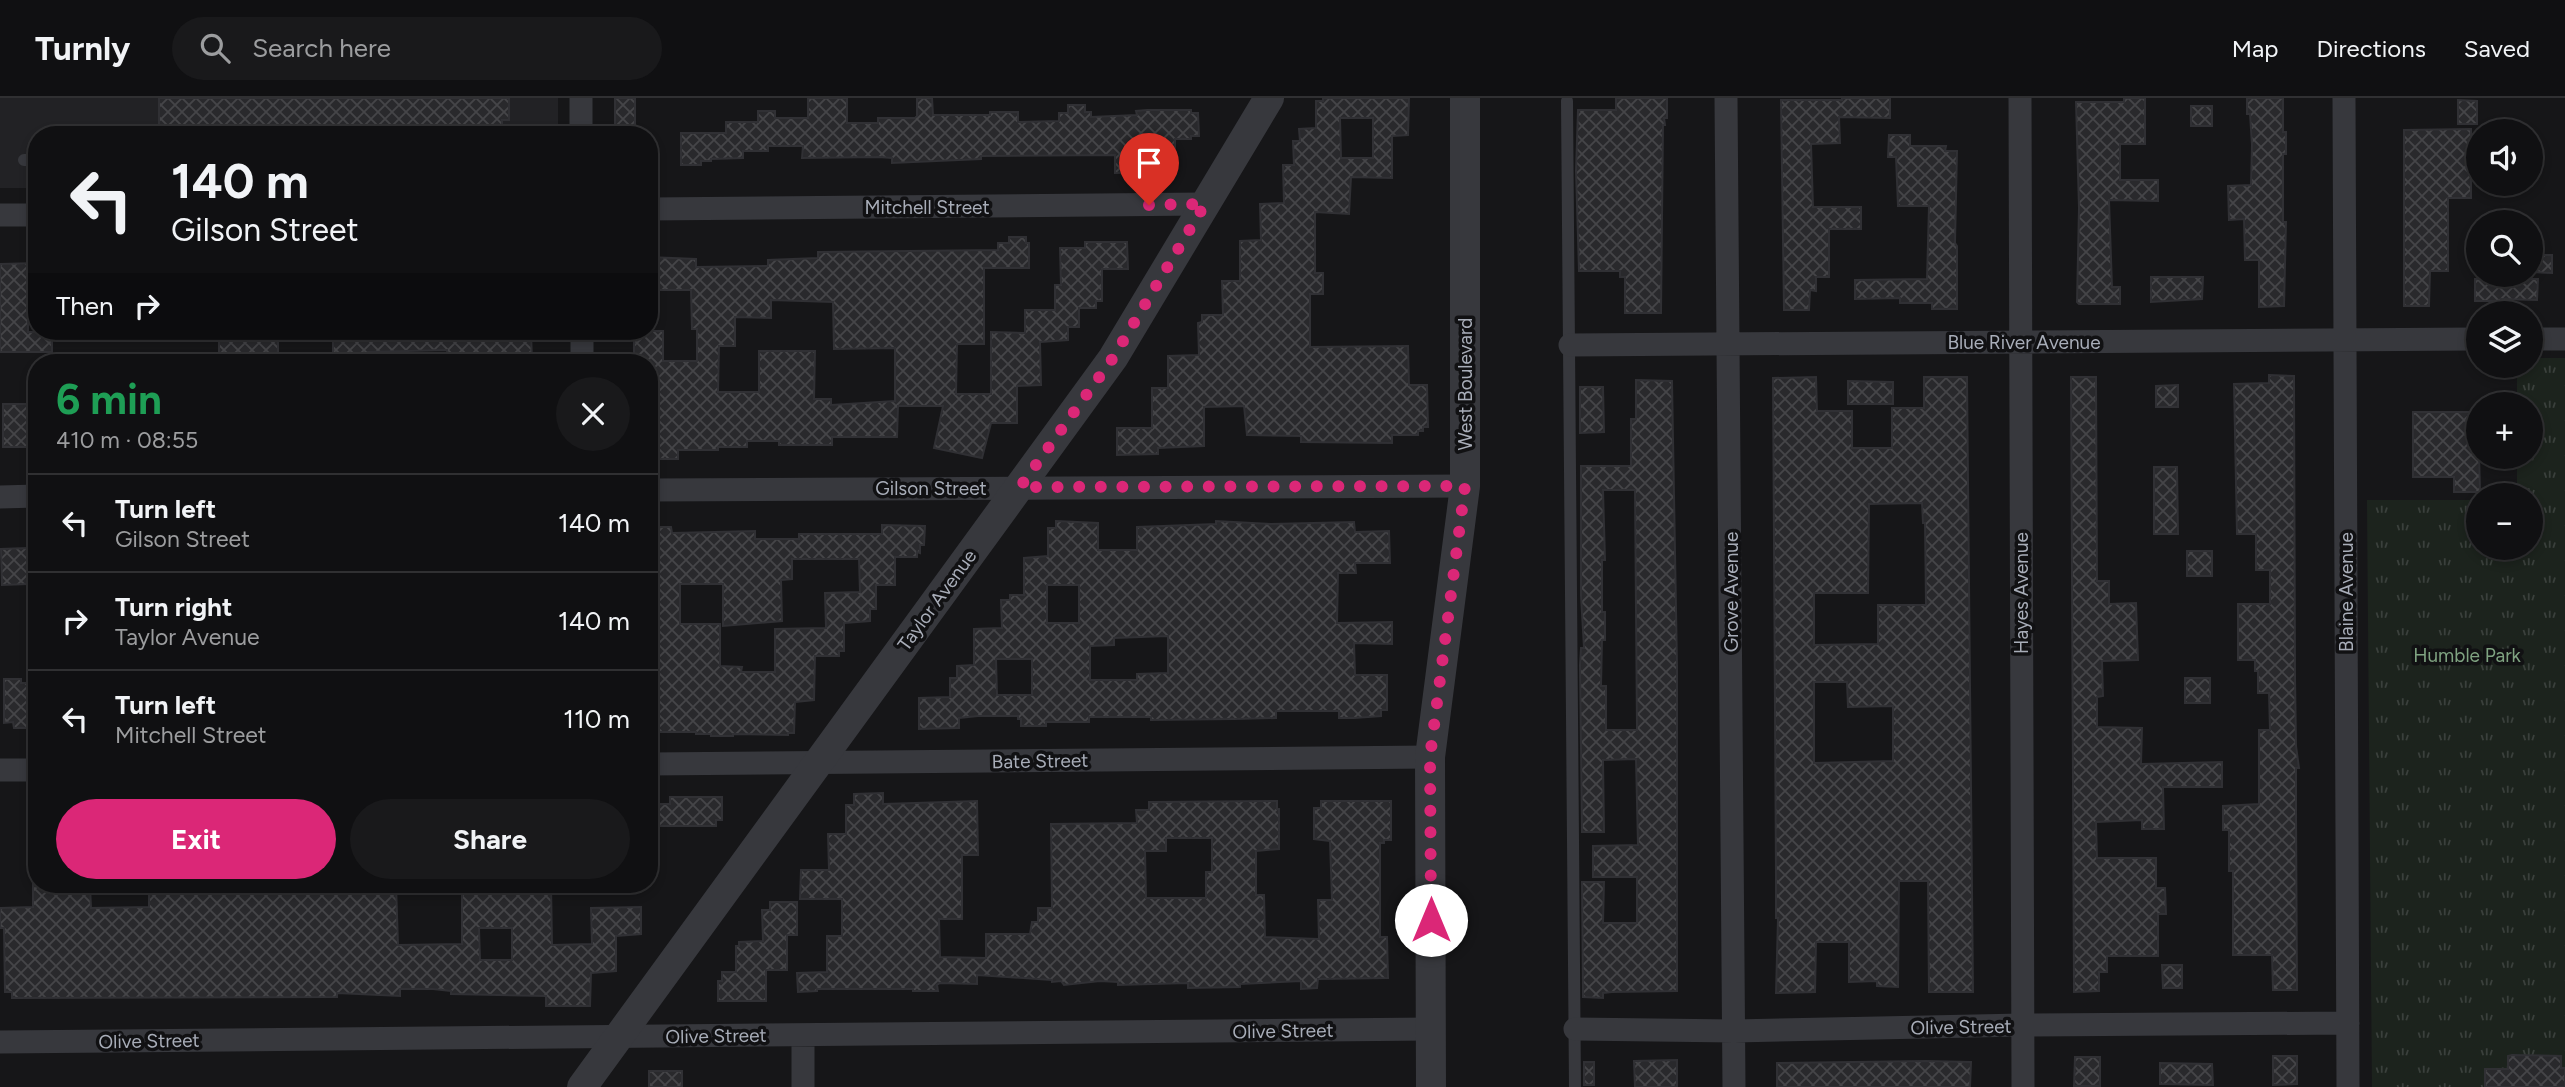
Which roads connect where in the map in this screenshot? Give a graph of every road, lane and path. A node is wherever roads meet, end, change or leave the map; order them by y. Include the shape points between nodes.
1 (581, 98) edge
2 (1269, 98) edge
3 (1465, 98) edge
4 (1726, 98) edge
5 (2020, 98) edge
6 (2344, 98) edge
7 (1567, 101) dead end
8 (581, 126) edge
9 (1205, 204) junction
10 (658, 209) edge
11 (0, 215) edge
12 (28, 215) edge
13 (2466, 339) edge
14 (2543, 339) edge
15 (2565, 339) edge
16 (2345, 340) junction
17 (2020, 342) junction
18 (1570, 345) junction
19 (1729, 345) junction
20 (1465, 486) junction
21 (1020, 487) junction
22 (658, 490) edge
23 (0, 496) edge
24 (28, 496) edge
25 (1430, 757) junction
26 (818, 763) junction
27 (658, 764) edge
28 (0, 770) edge
29 (28, 770) edge
30 (2348, 1023) junction
31 (2022, 1026) junction
32 (1575, 1028) junction
33 (1431, 1029) junction
34 (1734, 1031) junction
35 (803, 1035) junction
36 (618, 1037) junction
37 (0, 1042) edge
38 (582, 1087) edge
39 (803, 1087) edge
40 (1431, 1087) edge
41 (1575, 1087) edge
42 (1734, 1087) edge
43 (2022, 1087) edge
44 (2348, 1087) edge

1 - 8 street
2 - 9 street, Taylor Avenue
3 - 20 street, West Boulevard
4 - 19 street, Grove Avenue
5 - 17 street, Hayes Avenue
6 - 16 street, Blaine Avenue
7 - 18 lane
9 - 10 street, Mitchell Street
9 - 21 street, Taylor Avenue via 1113,358
11 - 12 street
13 - 16 street, Blue River Avenue
14 - 15 street
16 - 17 street, Blue River Avenue
16 - 30 street, Blaine Avenue
17 - 19 street, Blue River Avenue
17 - 31 street, Hayes Avenue
18 - 19 street, Blue River Avenue
18 - 32 lane
19 - 34 street, Grove Avenue
20 - 21 street, Gilson Street
20 - 25 street, West Boulevard
21 - 22 street, Gilson Street
21 - 26 street, Taylor Avenue
23 - 24 street
25 - 26 street, Bate Street
25 - 33 street, West Boulevard
26 - 27 street, Bate Street
26 - 36 street, Taylor Avenue
28 - 29 street
30 - 31 street, Olive Street
30 - 44 street, Blaine Avenue
31 - 34 street, Olive Street
31 - 43 street, Hayes Avenue
32 - 34 street, Olive Street
32 - 41 lane
33 - 35 street, Olive Street
33 - 40 street, West Boulevard
34 - 42 street, Grove Avenue
35 - 36 street, Olive Street
35 - 39 street
36 - 37 street, Olive Street
36 - 38 street, Taylor Avenue

